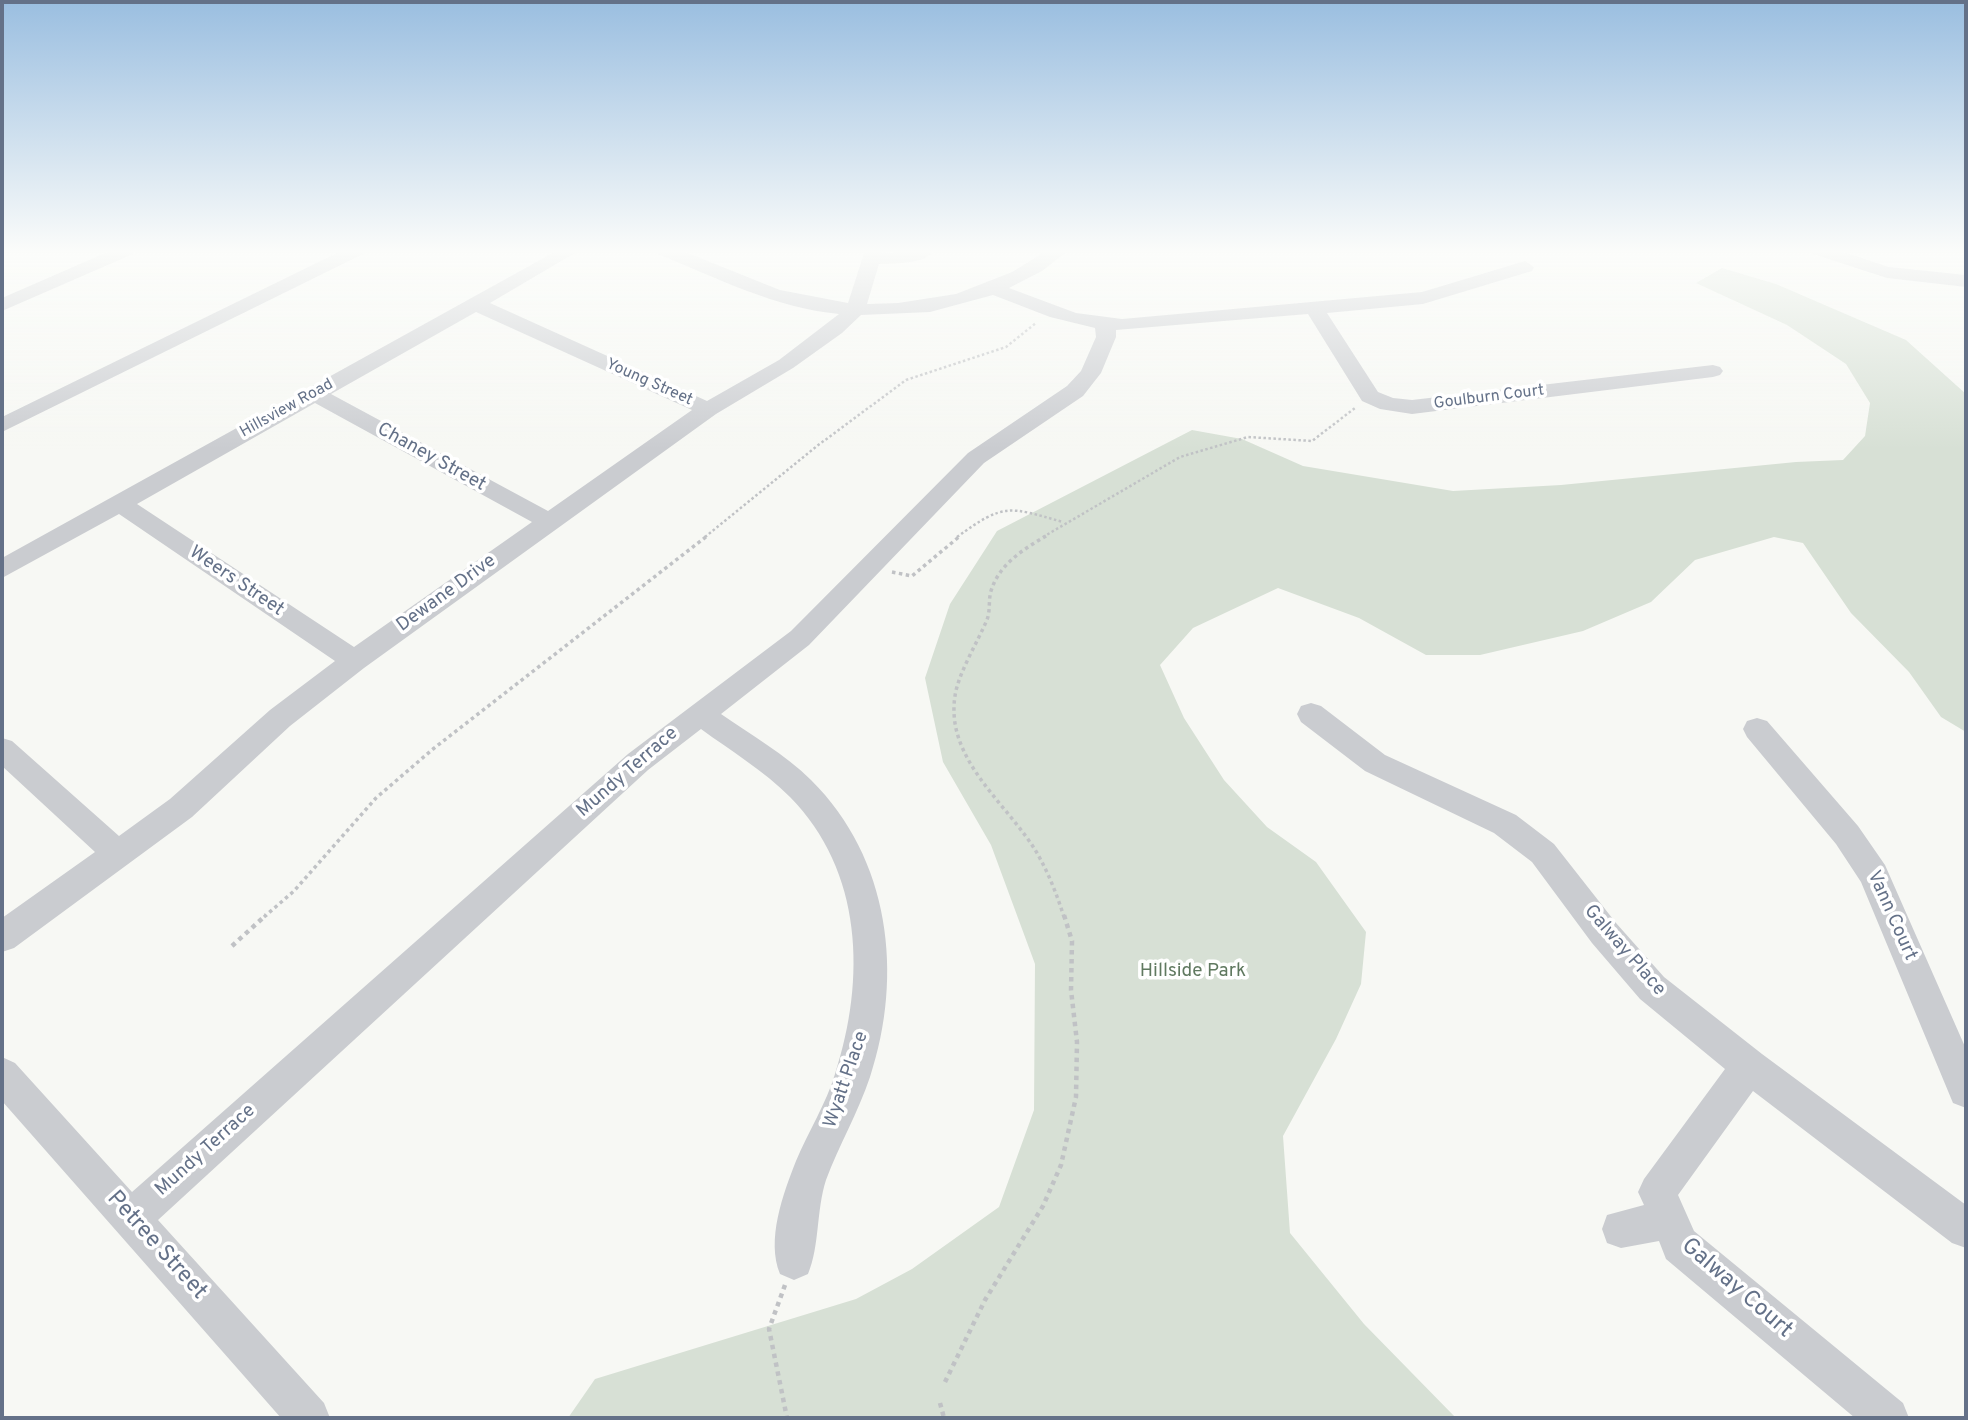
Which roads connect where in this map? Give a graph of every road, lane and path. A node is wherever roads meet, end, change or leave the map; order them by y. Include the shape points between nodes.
1 (223, 316) edge
2 (453, 316) edge
3 (502, 316) edge
4 (848, 316) edge
5 (1044, 316) edge
6 (1065, 316) edge
7 (1221, 316) edge
8 (1319, 316) edge
9 (1104, 324) junction
10 (1713, 371) dead end
11 (315, 394) junction
12 (1370, 396) junction
13 (708, 409) junction
14 (2, 425) edge
15 (119, 503) junction
16 (548, 521) junction
17 (1064, 522) junction
18 (870, 566) junction
19 (2, 569) edge
20 (354, 661) junction
21 (699, 713) junction
22 (1311, 714) dead end
23 (1757, 729) dead end
24 (2, 749) edge
25 (118, 854) junction
26 (2, 937) edge
27 (232, 946) dead end
28 (1749, 1066) junction
29 (2, 1075) edge
30 (1966, 1090) edge
31 (132, 1218) junction
32 (1669, 1220) junction
33 (1621, 1229) dead end
34 (1966, 1229) edge
35 (794, 1260) joint
36 (946, 1382) dead end
37 (940, 1403) dead end
38 (309, 1418) edge
39 (788, 1418) edge
40 (944, 1418) edge
41 (1888, 1418) edge

1 - 14 street
2 - 11 street, Hillsview Road
3 - 13 street, Young Street
4 - 13 street, Dewane Drive via 786,363
5 - 27 path via 1006,347 906,380 817,446 376,798 294,891
6 - 9 street
7 - 9 street
8 - 12 street
9 - 18 street, Mundy Terrace via 1106,337 1091,373 1075,391 989,447
10 - 12 street, Goulburn Court via 1412,407
11 - 15 street, Hillsview Road
11 - 16 street, Chaney Street
12 - 17 path via 1312,441 1248,437 1180,457
13 - 16 street, Dewane Drive
15 - 19 street, Hillsview Road
15 - 20 street, Weers Street
16 - 20 street, Dewane Drive
17 - 18 path via 1005,509 990,515 912,576
17 - 36 path via 1018,552 996,578 985,626 955,694 954,716 959,741 980,778 1036,851 1053,883 1072,941 1076,1097 1061,1165 1043,1206 985,1300
18 - 21 street, Mundy Terrace via 800,638
20 - 25 street, Dewane Drive via 280,718 181,808
21 - 31 street, Mundy Terrace via 631,768
21 - 35 street, Wyatt Place via 783,774 818,807 846,849 870,925 872,983 862,1045 803,1197
22 - 28 street, Galway Place via 1375,763 1505,824 1543,853 1652,988
23 - 30 street, Vann Court via 1874,874
24 - 25 street
25 - 26 street, Dewane Drive
28 - 32 street, Galway Court via 1657,1192
28 - 34 street, Galway Place
29 - 31 street, Petree Street
31 - 38 street, Petree Street
32 - 33 street
32 - 41 street, Galway Court via 1680,1245
35 - 39 path via 769,1329
37 - 40 path

